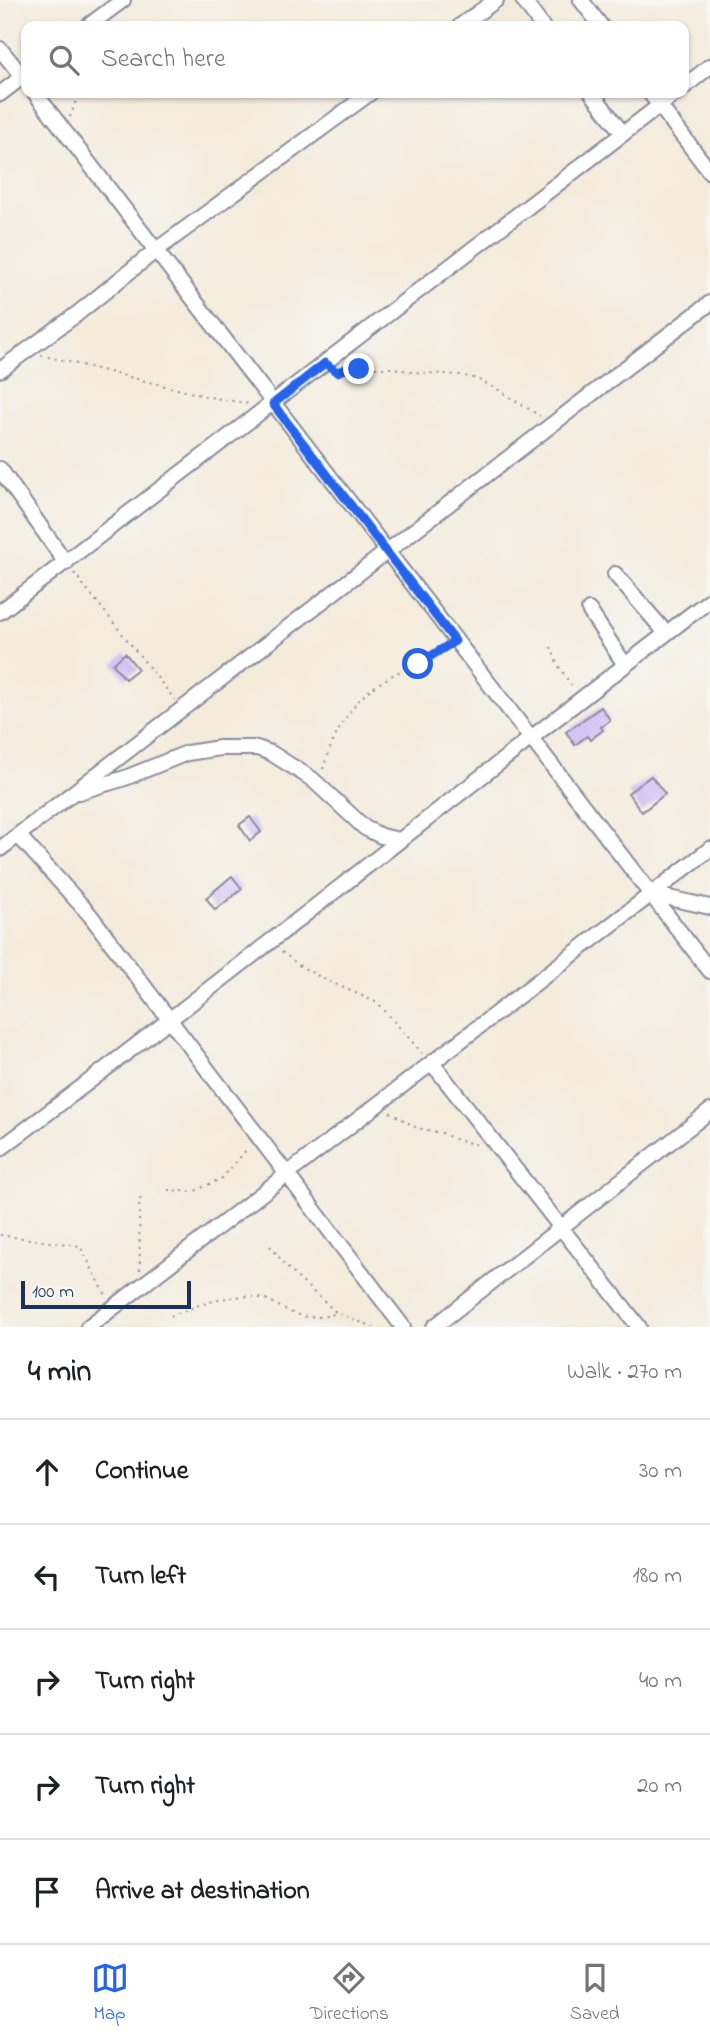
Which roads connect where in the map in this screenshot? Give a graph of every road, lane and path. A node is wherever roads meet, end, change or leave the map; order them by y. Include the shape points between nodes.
1 (123, 0) edge
2 (496, 0) edge
3 (523, 0) edge
4 (581, 0) edge
5 (95, 21) edge
6 (467, 21) edge
7 (538, 21) edge
8 (597, 21) edge
9 (0, 48) edge
10 (710, 66) edge
11 (21, 72) edge
12 (21, 80) edge
13 (689, 83) edge
14 (0, 94) edge
15 (39, 98) edge
16 (77, 98) edge
17 (363, 98) edge
18 (596, 98) edge
19 (654, 98) edge
20 (669, 98) edge
21 (660, 105) junction
22 (63, 130) junction
23 (623, 134) junction
24 (710, 173) edge
25 (155, 251) junction
26 (710, 303) edge
27 (28, 351) junction
28 (325, 363) junction
29 (0, 370) edge
30 (271, 405) junction
31 (553, 424) junction
32 (0, 469) edge
33 (387, 552) junction
34 (66, 563) junction
35 (615, 574) dead end
36 (710, 600) edge
37 (589, 610) dead end
38 (0, 612) edge
39 (666, 633) junction
40 (455, 641) junction
41 (551, 647) dead end
42 (625, 665) junction
43 (576, 702) junction
44 (182, 709) junction
45 (530, 738) junction
46 (318, 784) junction
47 (73, 793) junction
48 (18, 835) junction
49 (400, 840) junction
50 (0, 849) edge
51 (710, 849) edge
52 (651, 894) junction
53 (710, 907) edge
54 (270, 942) junction
55 (710, 971) edge
56 (170, 1020) junction
57 (432, 1063) junction
58 (377, 1105) junction
59 (710, 1111) edge
60 (261, 1139) junction
61 (482, 1146) dead end
62 (0, 1149) edge
63 (287, 1174) junction
64 (168, 1190) dead end
65 (141, 1195) dead end
66 (562, 1227) junction
67 (0, 1236) edge
68 (270, 1246) dead end
69 (143, 1285) junction
70 (113, 1308) junction
71 (337, 1313) junction
72 (171, 1316) dead end
73 (88, 1327) edge
74 (374, 1327) edge
75 (403, 1327) edge
76 (434, 1327) edge
77 (639, 1327) edge

1 - 5 street
2 - 6 street
3 - 7 street
4 - 8 street
9 - 11 street
10 - 13 street
12 - 14 street
15 - 22 street
16 - 22 path
17 - 25 street
18 - 23 street
19 - 21 street
20 - 21 street
21 - 23 street
21 - 24 street
22 - 25 street
23 - 28 street
25 - 27 street
25 - 30 street
26 - 31 street
27 - 29 street
27 - 30 path via 209,397
28 - 30 street
28 - 31 path via 337,372 394,368 477,379
30 - 33 street
30 - 34 street
31 - 33 street
32 - 34 street
33 - 40 street
33 - 44 street
34 - 38 street
34 - 44 path
35 - 39 street
36 - 39 street
37 - 42 street
39 - 42 street
40 - 45 street
40 - 46 path via 371,689 350,713
41 - 43 path
42 - 43 street
43 - 45 street
44 - 47 street
45 - 49 street
45 - 52 street
46 - 47 street via 271,753 239,747 187,753
46 - 49 street via 365,828
47 - 48 street
48 - 50 street
48 - 56 street via 90,915
49 - 54 street
51 - 52 street
52 - 53 street
52 - 55 street
52 - 57 street
54 - 56 street
54 - 57 path via 300,966 382,1006
56 - 60 street
56 - 62 street
57 - 58 street
57 - 66 street
58 - 61 path via 417,1128
58 - 63 street
59 - 66 street
60 - 63 street
60 - 64 path via 243,1152 222,1178 193,1192
63 - 69 street
63 - 75 street
65 - 69 path
66 - 76 street
66 - 77 street
67 - 70 path via 80,1246
68 - 71 path via 290,1271
69 - 70 street
70 - 73 street
71 - 72 path via 305,1318 249,1297 208,1302
71 - 74 path

